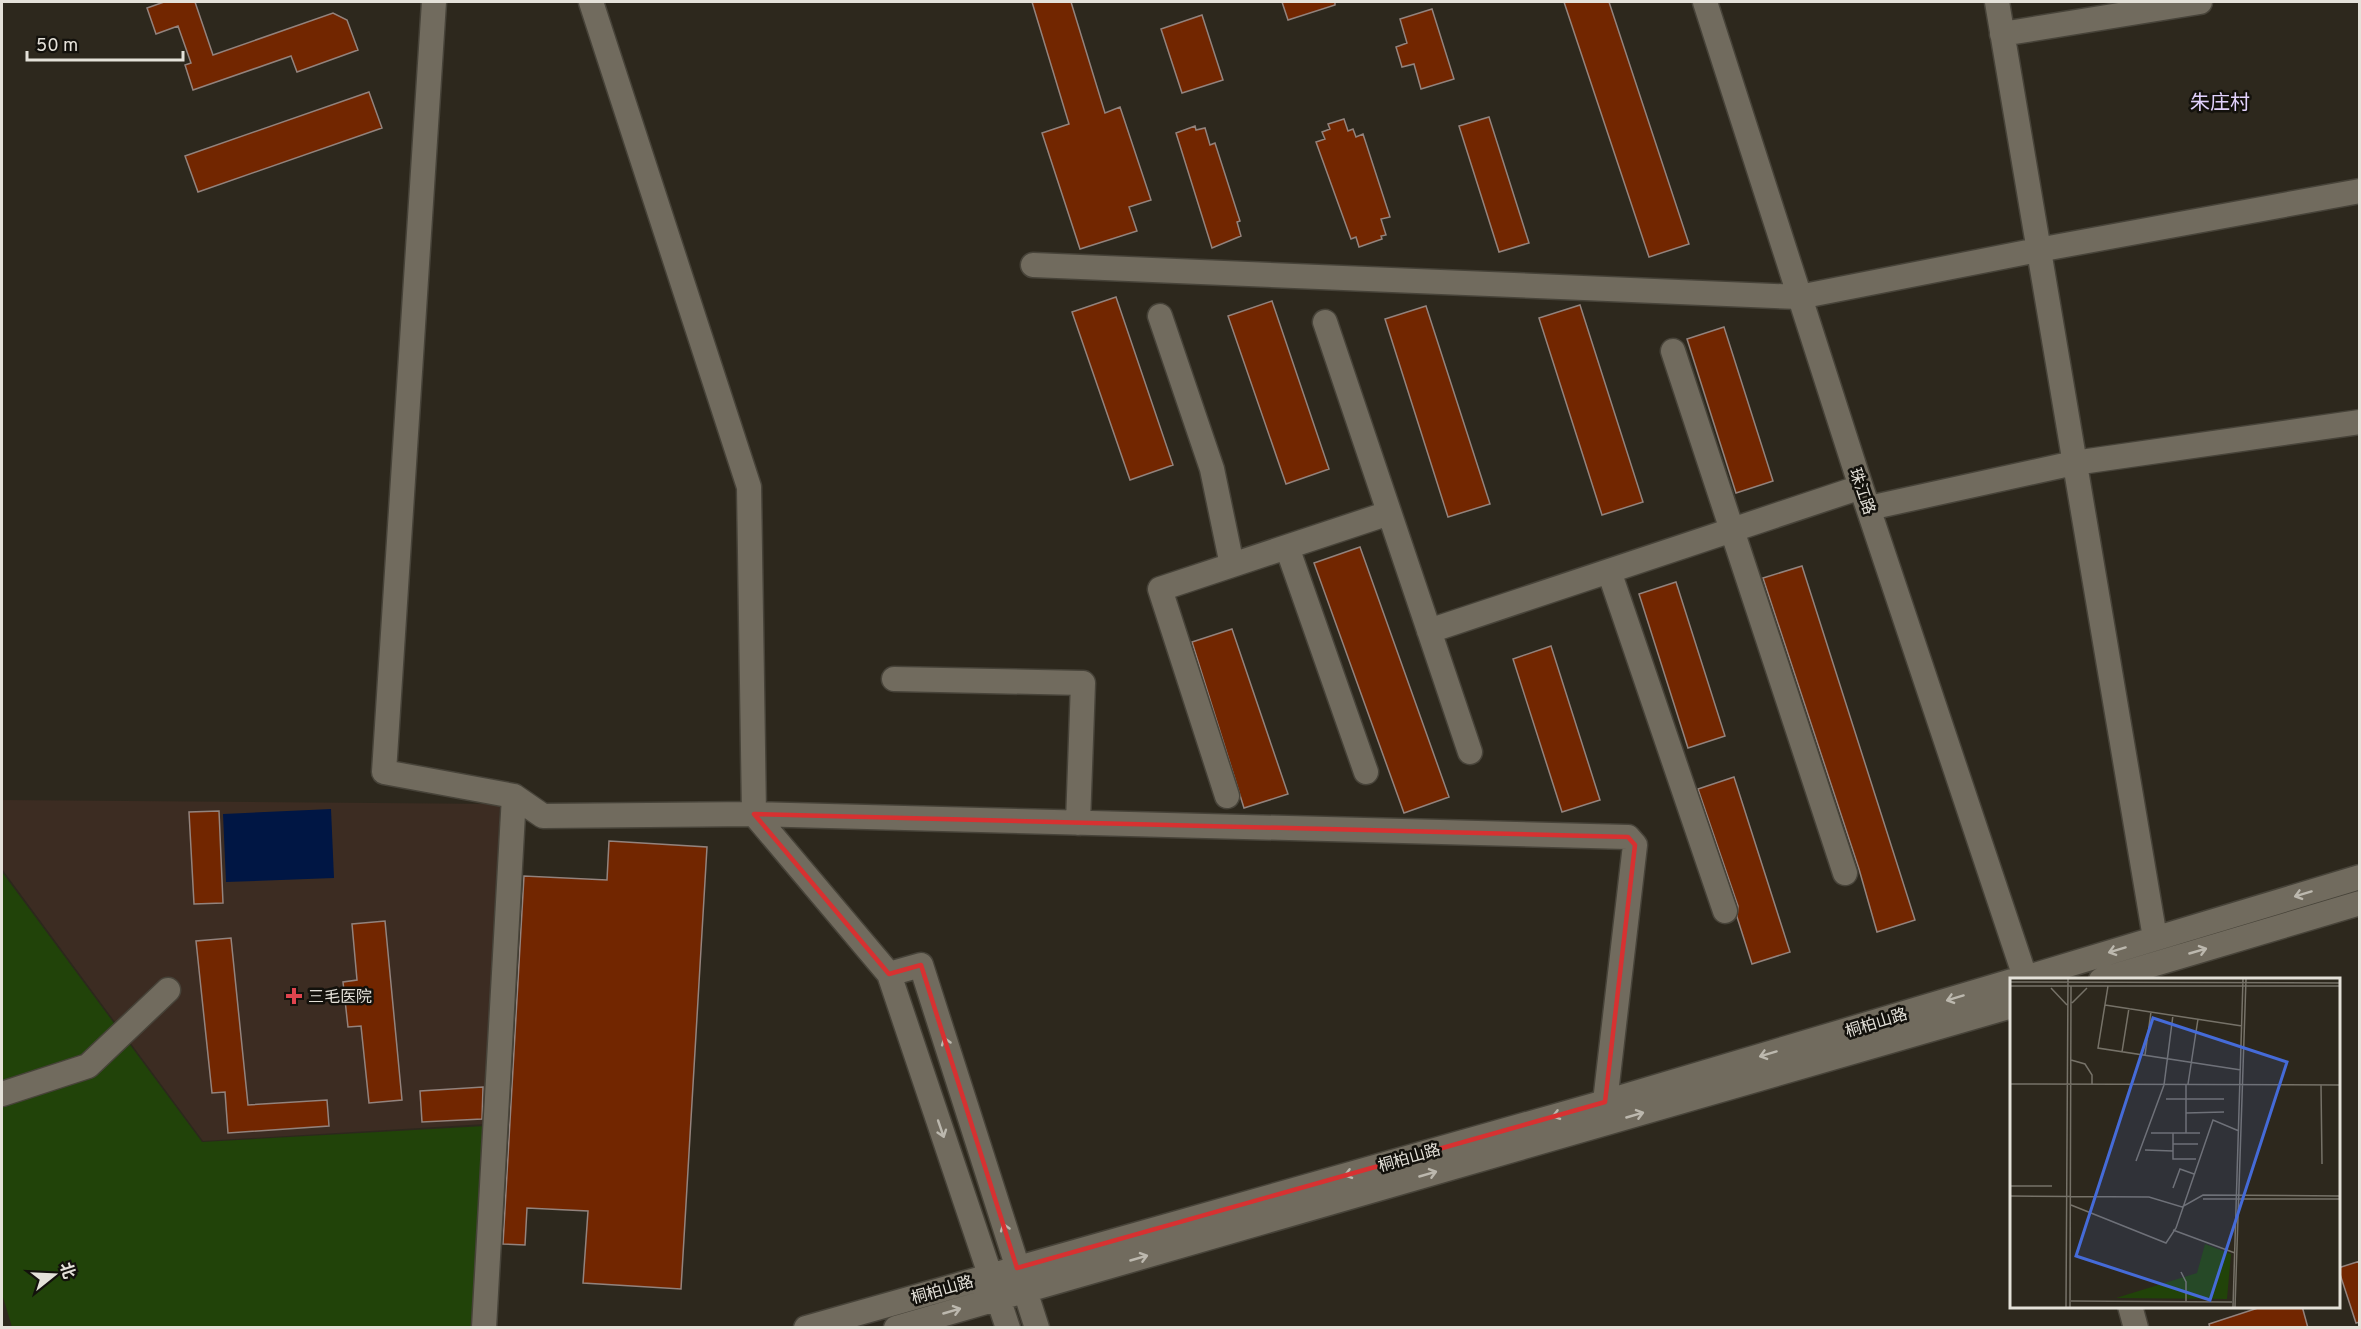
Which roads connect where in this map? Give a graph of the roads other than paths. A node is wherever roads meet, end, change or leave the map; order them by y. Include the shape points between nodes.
1 (434, 2) edge
2 (591, 2) edge
3 (1705, 2) edge
4 (1997, 2) edge
5 (2200, 2) edge
6 (2002, 34) junction
7 (2360, 191) edge
8 (2038, 250) junction
9 (1033, 265) dead end
10 (1799, 297) junction
11 (1160, 316) dead end
12 (1325, 322) dead end
13 (1673, 351) dead end
14 (2360, 422) edge
15 (2074, 463) junction
16 (1865, 497) junction
17 (1389, 513) junction
18 (1732, 530) junction
19 (1287, 547) junction
20 (1232, 565) junction
21 (1610, 571) junction
22 (1429, 632) junction
23 (894, 679) dead end
24 (1470, 752) dead end
25 (1366, 772) dead end
26 (514, 796) junction
27 (1227, 796) dead end
28 (754, 814) junction
29 (1078, 823) junction
30 (1845, 873) dead end
31 (2360, 877) edge
32 (2360, 903) edge
33 (1725, 911) dead end
34 (2154, 938) junction
35 (889, 974) junction
36 (2020, 978) edge
37 (2023, 978) edge
38 (2109, 978) edge
39 (2010, 982) edge
40 (168, 990) dead end
41 (2010, 1007) edge
42 (2, 1094) edge
43 (1605, 1102) junction
44 (1017, 1268) junction
45 (990, 1275) junction
46 (1025, 1290) junction
47 (998, 1298) junction
48 (2131, 1308) edge
49 (484, 1328) edge
50 (806, 1328) edge
51 (896, 1328) edge
52 (1008, 1328) edge
53 (1037, 1328) edge
54 (2136, 1328) edge

1 - 26 street via 384,772
2 - 28 street via 749,487
3 - 10 street, 珠江路
4 - 6 street
5 - 6 street
6 - 8 street
7 - 8 street
8 - 10 street
8 - 15 street
9 - 10 street
10 - 16 street, 珠江路
11 - 20 street via 1212,469
12 - 17 street
13 - 18 street
14 - 15 street
15 - 16 street
15 - 34 street
16 - 18 street
16 - 36 street, 珠江路
17 - 19 street
17 - 22 street
18 - 21 street
18 - 30 street
19 - 20 street
19 - 25 street
20 - 27 street via 1160,589
21 - 22 street
21 - 33 street
22 - 24 street
23 - 29 street via 1083,683
26 - 28 street via 543,816
26 - 49 street
28 - 29 street
28 - 35 street
29 - 43 street via 1628,837 1635,845
31 -> 34 street, 桐柏山路
38 -> 32 street
34 -> 37 street, 桐柏山路
44 -> 35 street via 921,965
35 -> 45 street
39 -> 43 street, 桐柏山路
40 - 42 street via 88,1066
46 -> 41 street, 桐柏山路
43 -> 44 street, 桐柏山路
44 - 45 street, 桐柏山路
44 - 46 street
45 - 47 street
45 - 50 street, 桐柏山路
46 - 47 street, 桐柏山路
46 - 53 street
51 -> 47 street, 桐柏山路
47 - 52 street
48 - 54 street

